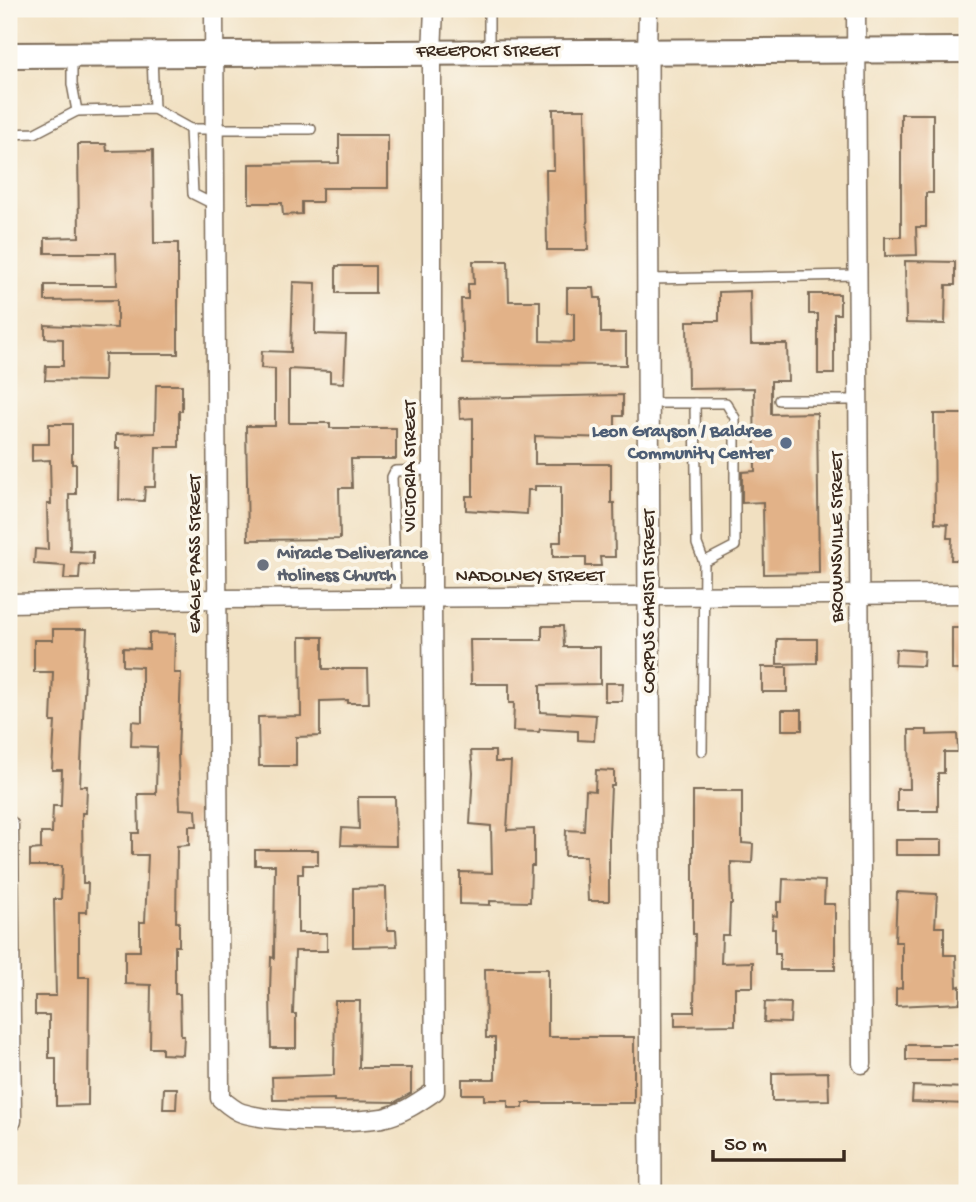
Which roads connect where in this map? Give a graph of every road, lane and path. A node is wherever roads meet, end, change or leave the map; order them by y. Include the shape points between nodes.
1 (214, 9) edge
2 (435, 9) edge
3 (489, 9) edge
4 (648, 9) edge
5 (856, 9) edge
6 (855, 50) junction
7 (967, 50) edge
8 (432, 52) junction
9 (489, 52) junction
10 (647, 52) junction
11 (214, 53) junction
12 (72, 54) junction
13 (152, 54) junction
14 (9, 55) edge
15 (155, 109) junction
16 (78, 111) junction
17 (190, 129) junction
18 (311, 129) dead end
19 (215, 130) junction
20 (9, 134) edge
21 (215, 205) junction
22 (857, 275) junction
23 (649, 279) junction
24 (779, 400) dead end
25 (858, 400) junction
26 (649, 403) junction
27 (695, 403) junction
28 (432, 470) junction
29 (704, 562) junction
30 (967, 594) edge
31 (859, 595) junction
32 (704, 597) junction
33 (396, 598) junction
34 (432, 598) junction
35 (650, 598) junction
36 (217, 599) junction
37 (9, 603) edge
38 (702, 751) dead end
39 (9, 825) edge
40 (862, 1064) dead end
41 (220, 1098) joint
42 (10, 1121) edge
43 (651, 1193) edge

1 - 11 street, EAGLE PASS STREET
2 - 8 street, VICTORIA STREET
3 - 9 lane
4 - 10 street, CORPUS CHRISTI STREET
5 - 6 street, BROWNSVILLE STREET
6 - 7 main road, FREEPORT STREET
6 - 10 main road, FREEPORT STREET
6 - 22 street, BROWNSVILLE STREET
8 - 9 main road, FREEPORT STREET
8 - 11 main road, FREEPORT STREET
8 - 28 street, VICTORIA STREET
9 - 10 main road, FREEPORT STREET
10 - 23 street, CORPUS CHRISTI STREET
11 - 13 main road, FREEPORT STREET
11 - 19 street, EAGLE PASS STREET
12 - 13 main road, FREEPORT STREET
12 - 14 main road, FREEPORT STREET
12 - 16 lane
13 - 15 lane
15 - 16 lane
15 - 17 lane
16 - 20 lane via 35,133
17 - 19 lane
17 - 21 lane via 193,194
18 - 19 lane
19 - 21 street, EAGLE PASS STREET
21 - 36 street, EAGLE PASS STREET
22 - 23 lane
22 - 25 street, BROWNSVILLE STREET
23 - 26 street, CORPUS CHRISTI STREET
24 - 25 lane
25 - 31 street, BROWNSVILLE STREET
26 - 27 lane
26 - 35 street, CORPUS CHRISTI STREET
27 - 29 lane via 697,544
27 - 29 lane via 726,403 735,418 735,546
28 - 33 lane via 395,471 392,477
28 - 34 street, VICTORIA STREET
29 - 32 lane
30 - 31 street, NADOLNEY STREET
31 - 32 street, NADOLNEY STREET
31 - 40 street, BROWNSVILLE STREET
32 - 35 street, NADOLNEY STREET
32 - 38 lane
33 - 34 street, NADOLNEY STREET
33 - 36 street, NADOLNEY STREET
34 - 35 street, NADOLNEY STREET
34 - 41 street, VICTORIA STREET via 435,1091 383,1118 333,1120 278,1120 240,1113
35 - 43 street, CORPUS CHRISTI STREET
36 - 37 street, NADOLNEY STREET
36 - 41 street, EAGLE PASS STREET
39 - 42 street

